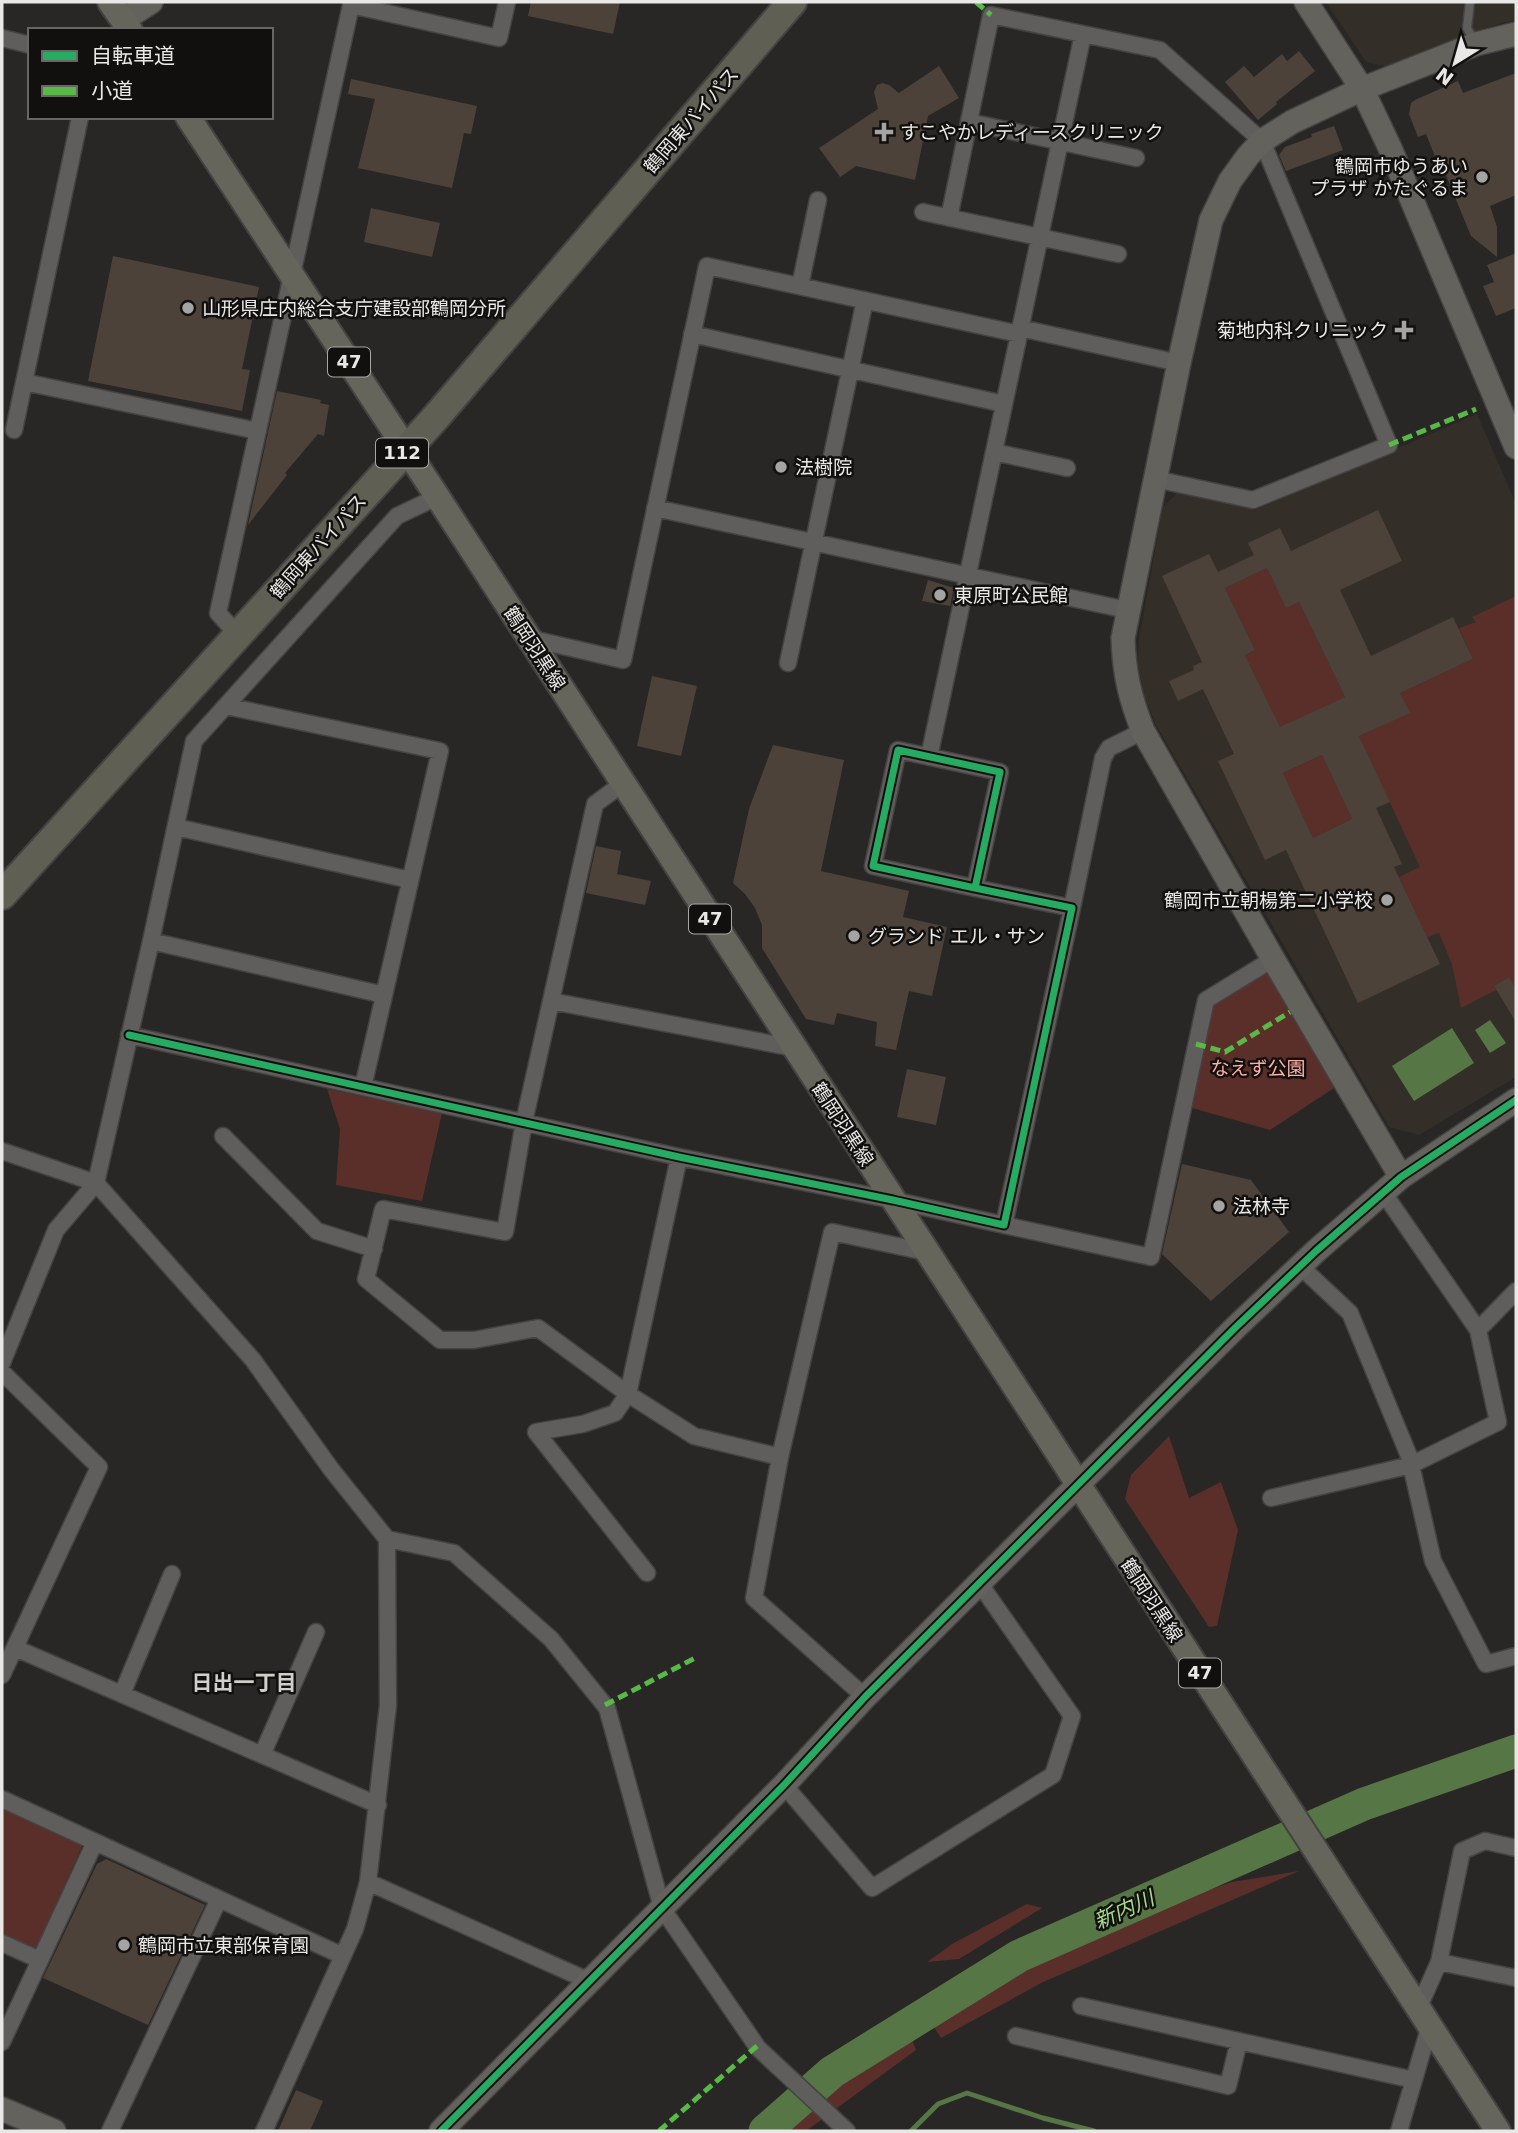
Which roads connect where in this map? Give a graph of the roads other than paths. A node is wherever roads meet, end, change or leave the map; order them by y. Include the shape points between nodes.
1 (151, 2) edge
2 (507, 2) edge
3 (792, 2) edge
4 (1306, 2) edge
5 (1470, 2) edge
6 (121, 17) edge
7 (1083, 34) junction
8 (1516, 34) edge
9 (2, 38) edge
10 (28, 44) edge
11 (1476, 44) junction
12 (1362, 89) junction
13 (80, 119) edge
14 (189, 119) edge
15 (969, 122) junction
16 (1060, 141) junction
17 (1262, 141) junction
18 (1136, 158) dead end
19 (818, 200) dead end
20 (923, 212) dead end
21 (949, 218) junction
22 (1040, 237) junction
23 (1118, 254) dead end
24 (292, 274) junction
25 (800, 286) junction
26 (865, 300) junction
27 (1020, 331) junction
28 (692, 334) junction
29 (1179, 363) junction
30 (850, 370) junction
31 (24, 382) junction
32 (1004, 404) junction
33 (14, 430) dead end
34 (258, 431) junction
35 (1516, 447) edge
36 (406, 450) junction
37 (994, 452) junction
38 (1067, 468) dead end
39 (1156, 479) junction
40 (437, 497) junction
41 (655, 508) junction
42 (814, 542) junction
43 (968, 575) junction
44 (1127, 610) junction
45 (238, 635) junction
46 (528, 638) junction
47 (788, 663) dead end
48 (226, 706) junction
49 (1143, 731) junction
50 (929, 757) junction
51 (622, 784) junction
52 (176, 827) junction
53 (411, 880) junction
54 (975, 888) junction
55 (2, 895) edge
56 (1072, 908) junction
57 (151, 941) junction
58 (1273, 959) junction
59 (384, 995) junction
60 (551, 1001) junction
61 (129, 1035) junction
62 (794, 1048) junction
63 (363, 1087) junction
64 (1516, 1100) edge
65 (524, 1122) junction
66 (223, 1136) dead end
67 (2, 1151) edge
68 (679, 1157) junction
69 (1401, 1177) junction
70 (96, 1183) junction
71 (1383, 1192) junction
72 (892, 1200) junction
73 (1004, 1226) junction
74 (374, 1249) junction
75 (926, 1252) junction
76 (1300, 1266) junction
77 (1516, 1291) edge
78 (1478, 1330) junction
79 (2, 1363) edge
80 (2, 1372) edge
81 (628, 1394) junction
82 (780, 1457) junction
83 (1411, 1465) junction
84 (1078, 1486) junction
85 (1271, 1498) dead end
86 (387, 1539) junction
87 (647, 1573) dead end
88 (172, 1574) dead end
89 (980, 1584) junction
90 (316, 1632) dead end
91 (15, 1647) junction
92 (1516, 1656) edge
93 (2, 1675) edge
94 (122, 1694) junction
95 (865, 1697) junction
96 (262, 1755) junction
97 (784, 1785) junction
98 (2, 1799) edge
99 (378, 1805) junction
100 (95, 1842) junction
101 (1516, 1848) edge
102 (368, 1882) junction
103 (219, 1899) junction
104 (662, 1908) junction
105 (2, 1943) edge
106 (343, 1956) junction
107 (40, 1960) junction
108 (1439, 1962) junction
109 (1516, 1978) edge
110 (589, 1982) junction
111 (1081, 2006) dead end
112 (1424, 2016) junction
113 (1016, 2036) dead end
114 (1238, 2041) junction
115 (2, 2042) edge
116 (1414, 2080) junction
117 (2, 2109) edge
118 (846, 2129) edge
119 (54, 2131) edge
120 (110, 2131) edge
121 (264, 2131) edge
122 (441, 2131) edge
123 (1399, 2131) edge
124 (1499, 2131) edge

1 - 6 street
2 - 24 street via 499,38 351,5
3 - 36 highway, 鶴岡東バイパス / 112
4 - 12 street
5 - 11 lane via 1467,28
7 - 15 street via 991,15
7 - 16 street
7 - 17 street via 1160,50
8 - 11 street
9 - 10 street
11 - 12 street
12 - 17 street
12 - 35 street
13 - 31 street
14 - 24 main road, 鶴岡羽黒線 / 47
15 - 16 street
15 - 21 street
16 - 18 street
16 - 22 street
17 - 29 street via 1230,181 1211,220
17 - 39 street via 1389,445 1253,500
19 - 25 street
20 - 21 street
21 - 22 street
22 - 23 street
22 - 27 street
24 - 34 street
24 - 36 main road, 鶴岡羽黒線 / 47
25 - 26 street
25 - 28 street via 707,266
26 - 27 street
26 - 30 street
27 - 29 street
27 - 32 street
28 - 30 street
28 - 41 street
29 - 39 street
30 - 32 street
30 - 42 street
31 - 33 street
31 - 34 street
32 - 37 street
34 - 45 street via 218,613
36 - 40 main road, 鶴岡羽黒線 / 47
36 - 45 highway, 鶴岡東バイパス / 112
37 - 38 street
37 - 43 street
39 - 44 street
40 - 46 main road, 鶴岡羽黒線 / 47
40 - 48 street via 397,516
41 - 42 street
41 - 46 street via 623,660
42 - 43 street
42 - 47 street
43 - 44 street
43 - 50 street
44 - 49 street via 1124,667
45 - 55 highway, 鶴岡東バイパス / 112
46 - 51 main road, 鶴岡羽黒線 / 47
48 - 52 street via 194,741
48 - 53 street via 440,751
49 - 56 street via 1108,748 1103,758
49 - 58 street
50 - 54 street via 1000,772
50 - 54 street via 898,750 873,866
51 - 60 street via 595,804
51 - 62 main road, 鶴岡羽黒線 / 47
52 - 53 street
52 - 57 street
53 - 59 street
54 - 56 street
56 - 73 street
57 - 59 street
57 - 61 street
58 - 69 street
58 - 73 street via 1206,1000 1151,1257
59 - 63 street
60 - 62 street
60 - 65 street
61 - 63 street
61 - 70 street
62 - 72 main road, 鶴岡羽黒線 / 47
63 - 65 street
64 - 69 street
65 - 68 street
65 - 74 street via 505,1232 383,1209
66 - 74 street via 317,1231
67 - 70 street
68 - 72 street
68 - 81 street
69 - 71 street
70 - 79 street via 56,1230
70 - 86 street via 253,1360
71 - 76 street
71 - 78 street
72 - 73 street
72 - 75 main road, 鶴岡羽黒線 / 47
74 - 81 street via 366,1279 440,1340 474,1340 538,1328
75 - 82 street via 832,1232
75 - 84 main road, 鶴岡羽黒線 / 47
76 - 83 street via 1350,1313
76 - 84 street
77 - 78 street
78 - 83 street via 1497,1422
80 - 91 street via 99,1467
81 - 82 street via 694,1436
81 - 87 street via 615,1413 536,1432
82 - 95 street via 754,1598
83 - 85 street
83 - 92 street via 1433,1561 1486,1664
84 - 89 street
84 - 112 main road, 鶴岡羽黒線 / 47
86 - 99 street via 388,1705
86 - 104 street via 454,1553 551,1639 607,1708
88 - 94 street
89 - 95 street
89 - 97 street via 1072,1716 1053,1775 872,1888
90 - 96 street
91 - 93 street
91 - 94 street
94 - 96 street
95 - 97 street
96 - 99 street
97 - 104 street
98 - 100 street
99 - 102 street
100 - 103 street
100 - 107 street
101 - 108 street via 1485,1841 1462,1851
102 - 106 street
102 - 110 street
103 - 106 street
103 - 120 street
104 - 110 street
104 - 118 street via 758,2048
105 - 107 street
106 - 121 street
107 - 115 street
108 - 109 street
108 - 112 street
110 - 122 street
111 - 114 street
112 - 116 street
112 - 124 main road, 鶴岡羽黒線 / 47
113 - 114 street via 1228,2086
114 - 116 street
116 - 123 street
117 - 119 street

